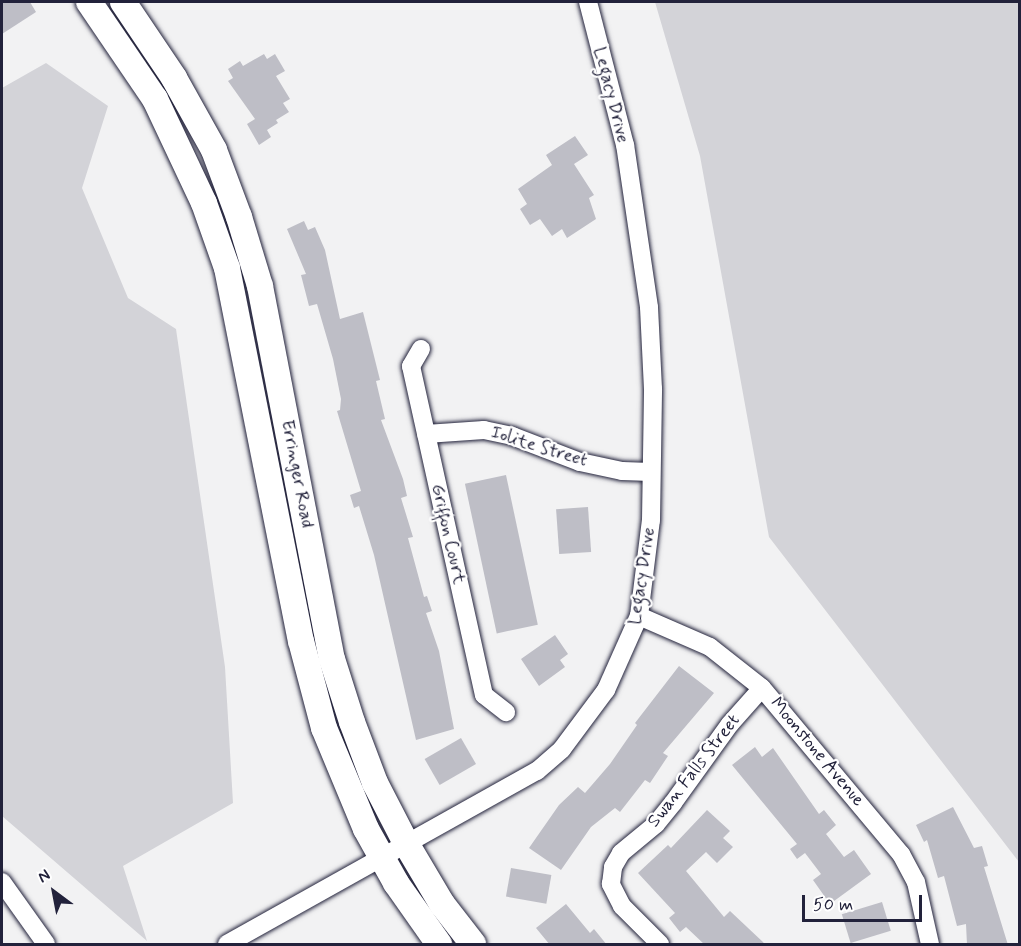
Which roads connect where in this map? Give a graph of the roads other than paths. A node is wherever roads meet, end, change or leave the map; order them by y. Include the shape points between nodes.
1 (89, 2) edge
2 (123, 2) edge
3 (588, 2) edge
4 (421, 348) dead end
5 (426, 434) junction
6 (651, 472) junction
7 (639, 616) junction
8 (762, 688) junction
9 (506, 712) dead end
10 (407, 845) junction
11 (383, 859) junction
12 (2, 882) edge
13 (46, 945) edge
14 (227, 945) edge
15 (439, 945) edge
16 (473, 945) edge
17 (660, 945) edge
18 (930, 945) edge

1 - 11 main road, Erringer Road via 155,99 204,203 227,268 314,694 342,776
2 - 10 main road, Erringer Road via 174,78 214,150 239,217 267,321 332,659 375,783
3 - 6 street, Legacy Drive via 624,145 639,226 652,378
4 - 5 street, Griffon Court via 411,366
5 - 6 street, Iolite Street via 484,430 512,435 579,462
5 - 9 street, Griffon Court via 484,695
6 - 7 street, Legacy Drive via 650,530
7 - 8 street, Moonstone Avenue via 710,647
7 - 10 street, Legacy Drive via 606,690 562,749 537,771
8 - 17 street, Swan Falls Street via 730,724 656,824 621,853 613,867 611,884 622,906
8 - 18 street, Moonstone Avenue via 901,854 916,882
10 - 11 street, Legacy Drive
10 - 16 main road, Erringer Road via 442,904
11 - 14 street, Legacy Drive
11 - 15 main road, Erringer Road
12 - 13 street

